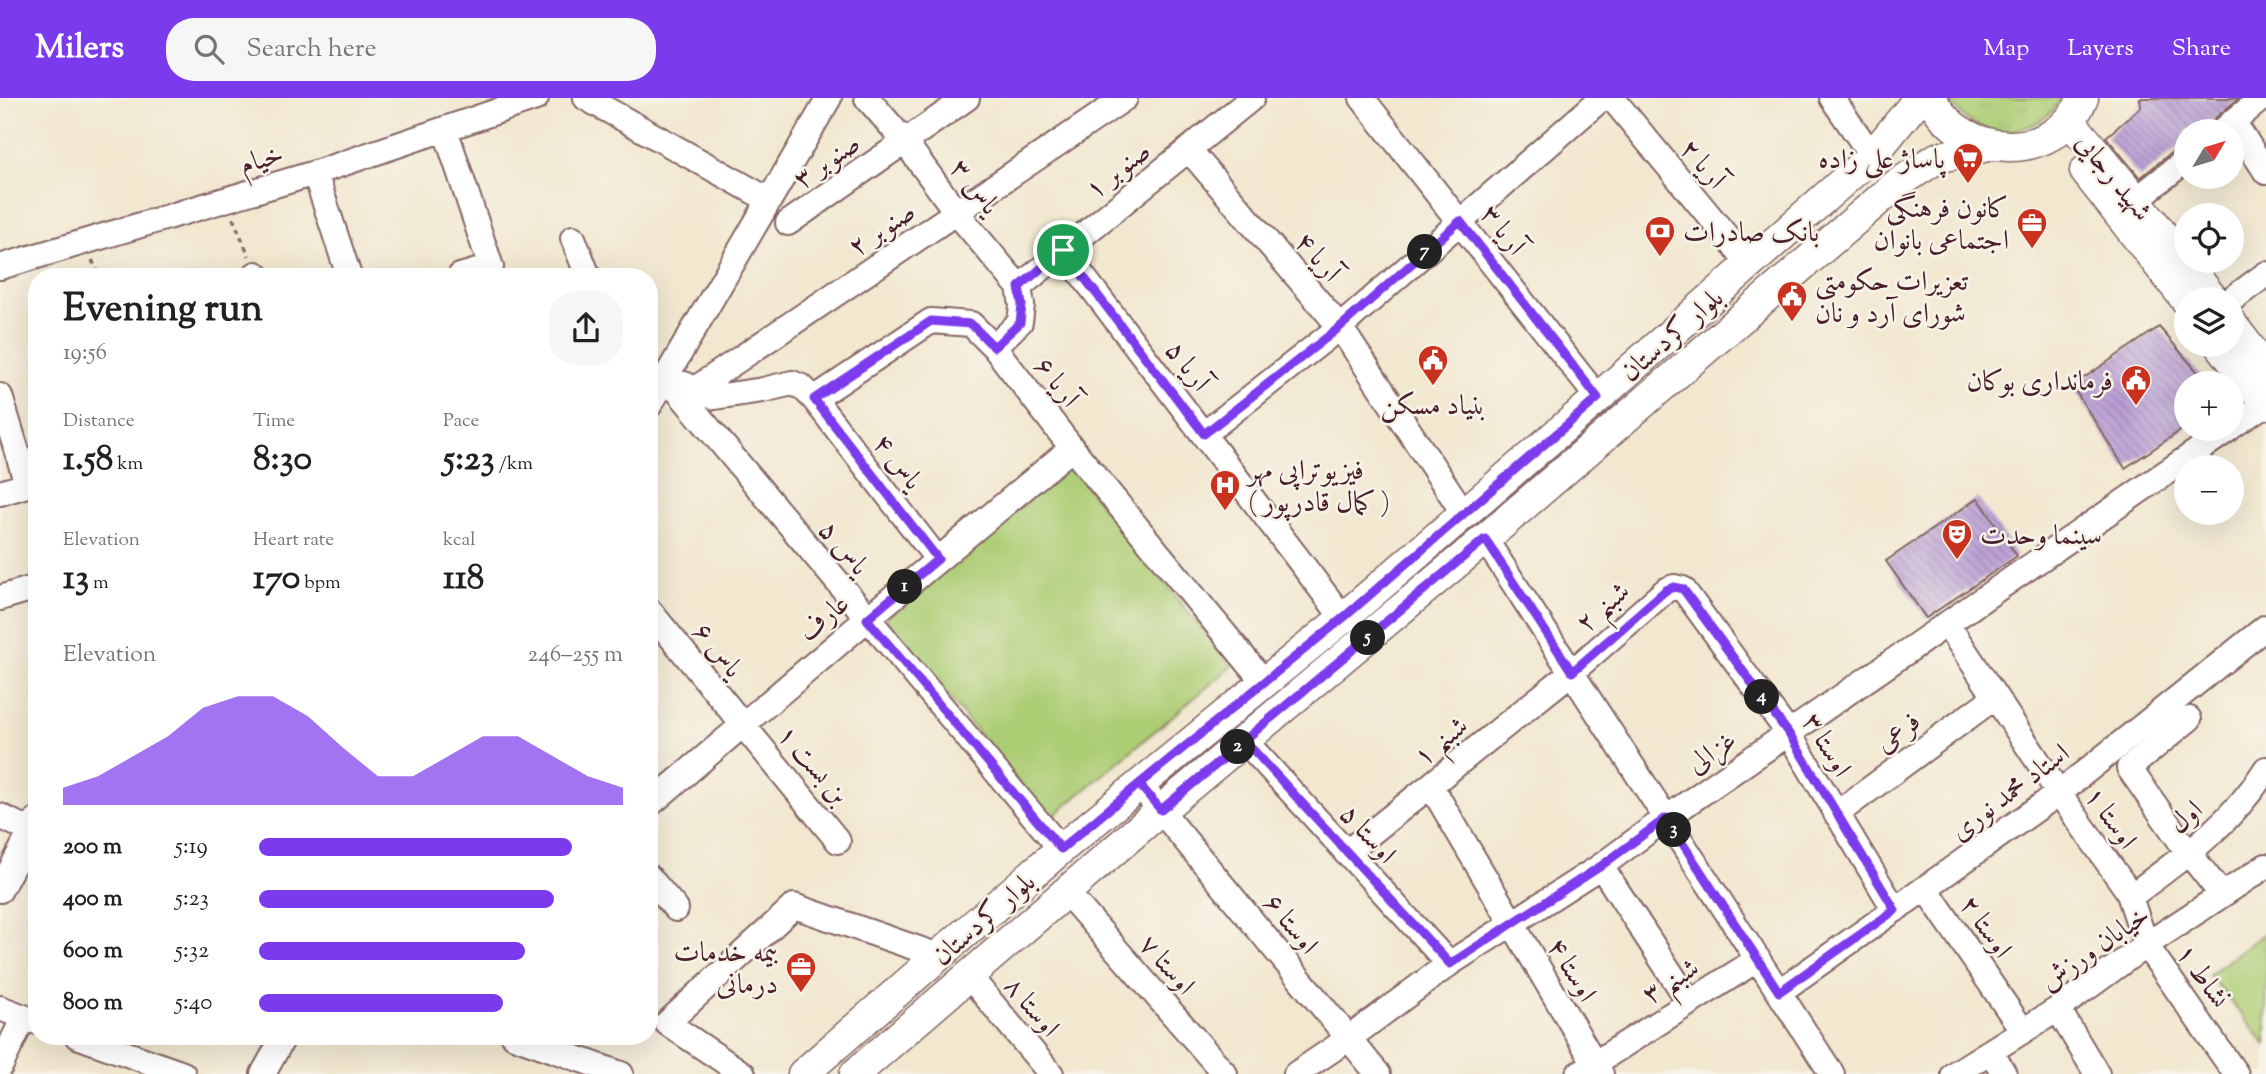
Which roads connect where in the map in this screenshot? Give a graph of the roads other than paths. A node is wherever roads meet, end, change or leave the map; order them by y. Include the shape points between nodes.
1 (536, 98) edge
2 (586, 98) edge
3 (829, 98) edge
4 (867, 98) edge
5 (967, 98) edge
6 (1125, 98) edge
7 (1252, 98) edge
8 (1362, 98) edge
9 (1602, 98) edge
10 (1612, 98) edge
11 (1832, 98) edge
12 (1919, 98) edge
13 (1931, 98) edge
14 (2262, 98) edge
15 (2069, 116) edge
16 (2236, 119) edge
17 (445, 129) junction
18 (905, 142) junction
19 (1992, 145) junction
20 (2244, 146) edge
21 (1190, 151) junction
22 (1872, 156) junction
23 (2174, 170) edge
24 (2266, 172) edge
25 (315, 173) junction
26 (1896, 185) junction
27 (769, 200) junction
28 (2136, 200) junction
29 (957, 213) junction
30 (1460, 221) junction
31 (788, 223) dead end
32 (573, 238) dead end
33 (1063, 250) junction
34 (1750, 265) junction
35 (0, 268) edge
36 (346, 268) edge
37 (488, 268) edge
38 (585, 268) edge
39 (2266, 274) edge
40 (1019, 287) junction
41 (2178, 287) edge
42 (2204, 287) edge
43 (2244, 290) edge
44 (1340, 327) junction
45 (2244, 340) edge
46 (994, 347) junction
47 (2229, 357) edge
48 (2266, 369) edge
49 (658, 380) edge
50 (695, 389) junction
51 (0, 396) edge
52 (1598, 398) junction
53 (814, 399) junction
54 (2266, 404) edge
55 (2244, 419) edge
56 (1204, 434) junction
57 (2211, 441) edge
58 (1072, 448) junction
59 (28, 472) edge
60 (28, 484) edge
61 (0, 493) edge
62 (1463, 512) junction
63 (1485, 539) junction
64 (938, 559) junction
65 (1674, 587) joint
66 (28, 590) edge
67 (0, 598) edge
68 (1343, 618) junction
69 (867, 619) junction
70 (658, 621) edge
71 (1947, 624) junction
72 (2266, 627) edge
73 (1572, 672) junction
74 (1264, 682) junction
75 (1994, 697) junction
76 (2189, 719) dead end
77 (743, 725) junction
78 (1789, 734) junction
79 (1245, 741) junction
80 (2266, 769) edge
81 (1139, 784) junction
82 (1431, 786) junction
83 (2059, 793) junction
84 (658, 798) edge
85 (1161, 810) junction
86 (1836, 814) junction
87 (0, 816) edge
88 (1666, 818) junction
89 (28, 826) edge
90 (28, 840) edge
91 (838, 841) dead end
92 (1061, 849) junction
93 (1346, 853) junction
94 (2189, 853) junction
95 (1601, 866) junction
96 (2266, 866) edge
97 (658, 888) edge
98 (0, 890) edge
99 (1926, 890) junction
100 (1067, 893) junction
101 (2222, 895) junction
102 (2131, 896) junction
103 (676, 909) dead end
104 (1895, 910) junction
105 (1511, 923) junction
106 (2146, 945) junction
107 (939, 956) junction
108 (1758, 959) junction
109 (1450, 964) junction
110 (969, 976) junction
111 (1779, 992) junction
112 (1690, 1003) junction
113 (0, 1008) edge
114 (2058, 1009) junction
115 (28, 1018) edge
116 (28, 1022) edge
117 (2023, 1031) junction
118 (1348, 1039) junction
119 (95, 1045) edge
120 (279, 1045) edge
121 (540, 1045) edge
122 (572, 1045) edge
123 (1991, 1051) junction
124 (585, 1061) junction
125 (0, 1067) edge
126 (139, 1067) edge
127 (1591, 1070) edge
128 (183, 1074) edge
129 (263, 1074) edge
130 (621, 1074) edge
131 (743, 1074) edge
132 (803, 1074) edge
133 (855, 1074) edge
134 (1051, 1074) edge
135 (1225, 1074) edge
136 (1296, 1074) edge
137 (1378, 1074) edge
138 (1832, 1074) edge
139 (1954, 1074) edge
140 (2004, 1074) edge
141 (2097, 1074) edge
142 (2236, 1074) edge

1 - 17 street, خیام
2 - 27 street
3 - 27 street
4 - 18 street, یاس ۳
5 - 18 street, صنوبر ۳
6 - 29 street, صنوبر ۲
7 - 21 street, صنوبر ۱
8 - 30 street, آریا ۳
9 - 30 street
10 - 34 street, آریا ۲
11 - 22 street
12 - 22 main road, بلوار کردستان
13 - 19 main road via 1951,126
14 - 16 street
15 - 19 main road via 2035,142
15 - 28 main road, شهید رجایی
15 - 41 main road, شهید رجایی
17 - 25 street, خیام
17 - 37 street via 491,267
18 - 29 street, یاس ۳
18 - 31 street, صنوبر ۳
19 - 26 main road, بلوار کردستان via 1937,158
20 - 24 street
21 - 33 street, صنوبر ۱
21 - 44 street, آریا ۴
22 - 26 main road
22 - 34 main road, بلوار کردستان
23 - 28 street
25 - 35 street, خیام
25 - 36 street
26 - 63 main road, بلوار کردستان
27 - 49 street
28 - 42 main road, شهید رجایی
29 - 40 street, یاس ۳
29 - 50 street, صنوبر ۲
30 - 44 street
30 - 52 street, آریا ۳
32 - 38 street
33 - 40 street, صنوبر ۱
33 - 56 street, آریا ۵
34 - 52 main road, بلوار کردستان
39 - 43 street
40 - 46 street via 1020,323
44 - 56 street
44 - 62 street, آریا ۴
45 - 48 main road
46 - 53 street, آریا ۶ via 971,324 931,321
46 - 58 street, آریا ۶
47 - 54 main road
49 - 50 street
49 - 69 street, یاس ۵
50 - 53 street via 715,397 792,383
51 - 59 street
52 - 62 main road, بلوار کردستان
53 - 64 street, یاس ۴
54 - 55 street, غزالی
56 - 68 street, آریا ۵
57 - 71 street, غزالی
58 - 64 street, عارف
58 - 74 street, آریا ۶
60 - 61 street
62 - 68 main road, بلوار کردستان
63 - 73 street
63 - 79 main road, بلوار کردستان
64 - 69 street, عارف
65 - 73 street, شبنم ۲
65 - 78 street, اوستا ۳ via 1683,589
66 - 67 street
68 - 74 main road, بلوار کردستان
69 - 77 street, عارف
69 - 92 street, یاس ۵
70 - 77 street, یاس ۶
71 - 75 street, اوستا ۱
71 - 78 street, غزالی
72 - 83 street, استاد محمد نوری
73 - 82 street, شبنم ۱
73 - 88 street
74 - 81 main road, بلوار کردستان
75 - 83 street, اوستا ۱
75 - 86 street, فرعی
76 - 94 street via 2129,768
77 - 84 street, عارف
77 - 91 street, بن بست ۱
78 - 86 street, اوستا ۳
78 - 88 street, غزالی
79 - 85 main road, بلوار کردستان
79 - 93 street, اوستا ۵
80 - 94 street, اول via 2230,817
81 - 85 street, اوستا ۶
81 - 92 main road, بلوار کردستان
82 - 93 street, شبنم ۱
82 - 105 street, اوستا ۴
83 - 99 street, استاد محمد نوری
83 - 102 street, اوستا ۱
85 - 100 main road, بلوار کردستان
85 - 118 street, اوستا ۶
86 - 104 street, اوستا ۳
87 - 89 street
88 - 95 street, غزالی
88 - 108 street
90 - 98 street
92 - 107 main road, بلوار کردستان
93 - 109 street, اوستا ۵
94 - 101 street
94 - 102 street, اول
95 - 105 street, غزالی
95 - 112 street
96 - 101 street, خیابان ورزش
97 - 103 street
99 - 104 street, استاد محمد نوری
99 - 117 street, اوستا ۲
100 - 110 main road, بلوار کردستان
100 - 135 street, اوستا ۷
101 - 106 street, خیابان ورزش
102 - 106 street, اوستا ۱
104 - 111 street, استاد محمد نوری
105 - 109 street, غزالی
105 - 127 street, اوستا ۴
106 - 114 street, خیابان ورزش
106 - 142 street, نشاط ۱
107 - 131 street via 794,906 667,1023
107 - 132 main road, بلوار کردستان
108 - 111 street
108 - 112 street, شبنم ۳
109 - 118 street, غزالی
110 - 133 main road, بلوار کردستان
110 - 134 street, اوستا ۸
111 - 138 street
112 - 127 street, شبنم ۳
113 - 115 street
114 - 117 street, خیابان ورزش
114 - 141 street
116 - 125 street
117 - 123 street, خیابان ورزش
118 - 136 street, غزالی
118 - 137 street, اوستا ۶
119 - 126 street
120 - 129 street
121 - 124 street
122 - 124 street
123 - 139 street, خیابان ورزش
123 - 140 street
124 - 130 street
126 - 128 street

